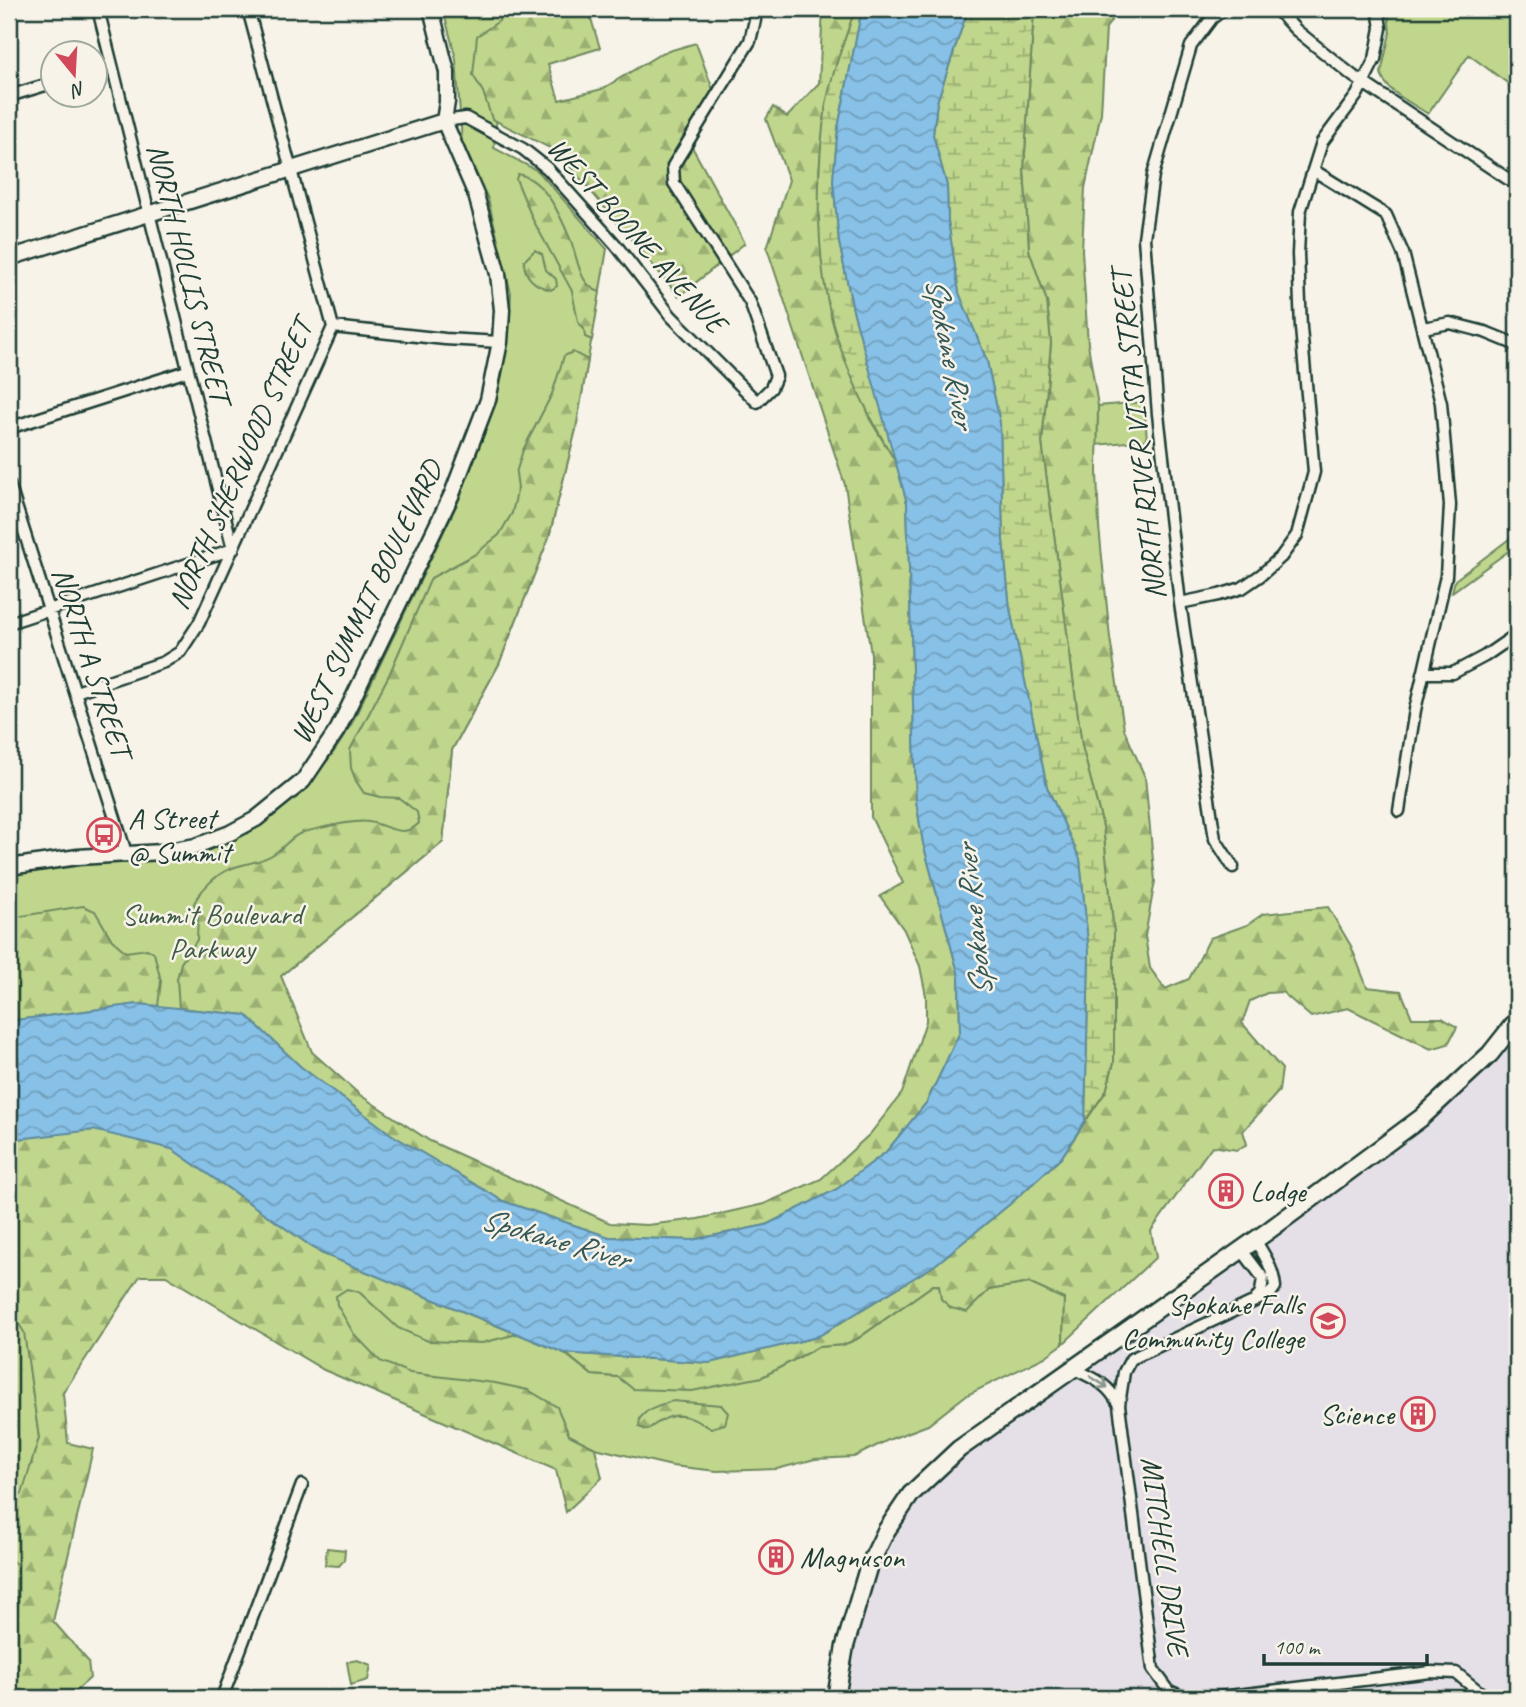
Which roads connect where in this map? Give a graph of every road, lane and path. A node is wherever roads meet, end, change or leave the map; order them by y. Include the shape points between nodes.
1 (98, 9) edge
2 (248, 9) edge
3 (431, 9) edge
4 (752, 9) edge
5 (1224, 9) edge
6 (1276, 9) edge
7 (1378, 9) edge
8 (111, 64) junction
9 (108, 65) edge
10 (1363, 84) junction
11 (38, 87) edge
12 (9, 96) edge
13 (444, 121) junction
14 (291, 169) junction
15 (1313, 170) junction
16 (1517, 185) edge
17 (149, 215) junction
18 (9, 258) edge
19 (333, 327) junction
20 (1423, 328) junction
21 (500, 342) junction
22 (1517, 345) edge
23 (187, 371) junction
24 (9, 428) edge
25 (9, 484) edge
26 (233, 549) junction
27 (1180, 603) junction
28 (50, 610) junction
29 (9, 623) edge
30 (1517, 634) edge
31 (1423, 673) junction
32 (76, 692) junction
33 (1399, 811) dead end
34 (127, 856) junction
35 (9, 867) edge
36 (1233, 867) dead end
37 (1517, 1020) edge
38 (1248, 1245) junction
39 (1255, 1301) junction
40 (1072, 1368) junction
41 (1119, 1405) junction
42 (302, 1485) dead end
43 (222, 1698) edge
44 (836, 1698) edge
45 (1186, 1698) edge
46 (1212, 1698) edge
47 (1487, 1698) edge

1 - 8 street, NORTH HOLLIS STREET
2 - 14 street, NORTH SHERWOOD STREET
3 - 13 street via 447,72
4 - 13 street, WEST BOONE AVENUE via 755,20 750,41 673,166 674,183 755,314 776,376 757,401 671,316 547,168 523,149 466,118
5 - 27 street, NORTH RIVER VISTA STREET via 1191,46 1153,175 1144,238
6 - 10 street
7 - 10 street via 1379,44
8 - 9 street
8 - 17 street, NORTH HOLLIS STREET
10 - 15 street via 1322,142
10 - 16 street
11 - 12 street
13 - 14 street, WEST BOONE AVENUE
13 - 21 street, WEST SUMMIT BOULEVARD via 476,195 498,274
14 - 17 street, WEST BOONE AVENUE
14 - 19 street, NORTH SHERWOOD STREET
15 - 20 street via 1386,215 1403,253
15 - 27 street via 1300,212 1297,254 1314,472 1297,535 1281,557 1242,588
17 - 18 street, WEST BOONE AVENUE
17 - 23 street, NORTH HOLLIS STREET
19 - 21 street
19 - 26 street, NORTH SHERWOOD STREET
20 - 22 street via 1450,323
20 - 31 street via 1441,403 1450,505 1446,576
21 - 34 street, WEST SUMMIT BOULEVARD via 488,400 453,494 321,757 282,800 230,833 195,846
23 - 24 street
23 - 26 street, NORTH HOLLIS STREET
25 - 28 street, NORTH A STREET
26 - 28 street
26 - 32 street, NORTH SHERWOOD STREET via 199,623 180,652
27 - 36 street, NORTH RIVER VISTA STREET via 1215,839
28 - 29 street
28 - 32 street, NORTH A STREET
30 - 31 street via 1453,673
31 - 33 street
32 - 34 street, NORTH A STREET
34 - 35 street, WEST SUMMIT BOULEVARD via 78,857
37 - 38 main road via 1490,1055 1421,1118
38 - 39 street via 1262,1278
38 - 39 street via 1269,1261 1275,1287
38 - 40 main road
39 - 41 street, MITCHELL DRIVE via 1131,1359
40 -> 41 street via 1101,1381
40 - 44 main road via 959,1449 911,1494 868,1569 845,1646
41 - 45 street, MITCHELL DRIVE via 1153,1669 1169,1691
42 - 43 street
46 - 47 street via 1431,1672 1455,1674

